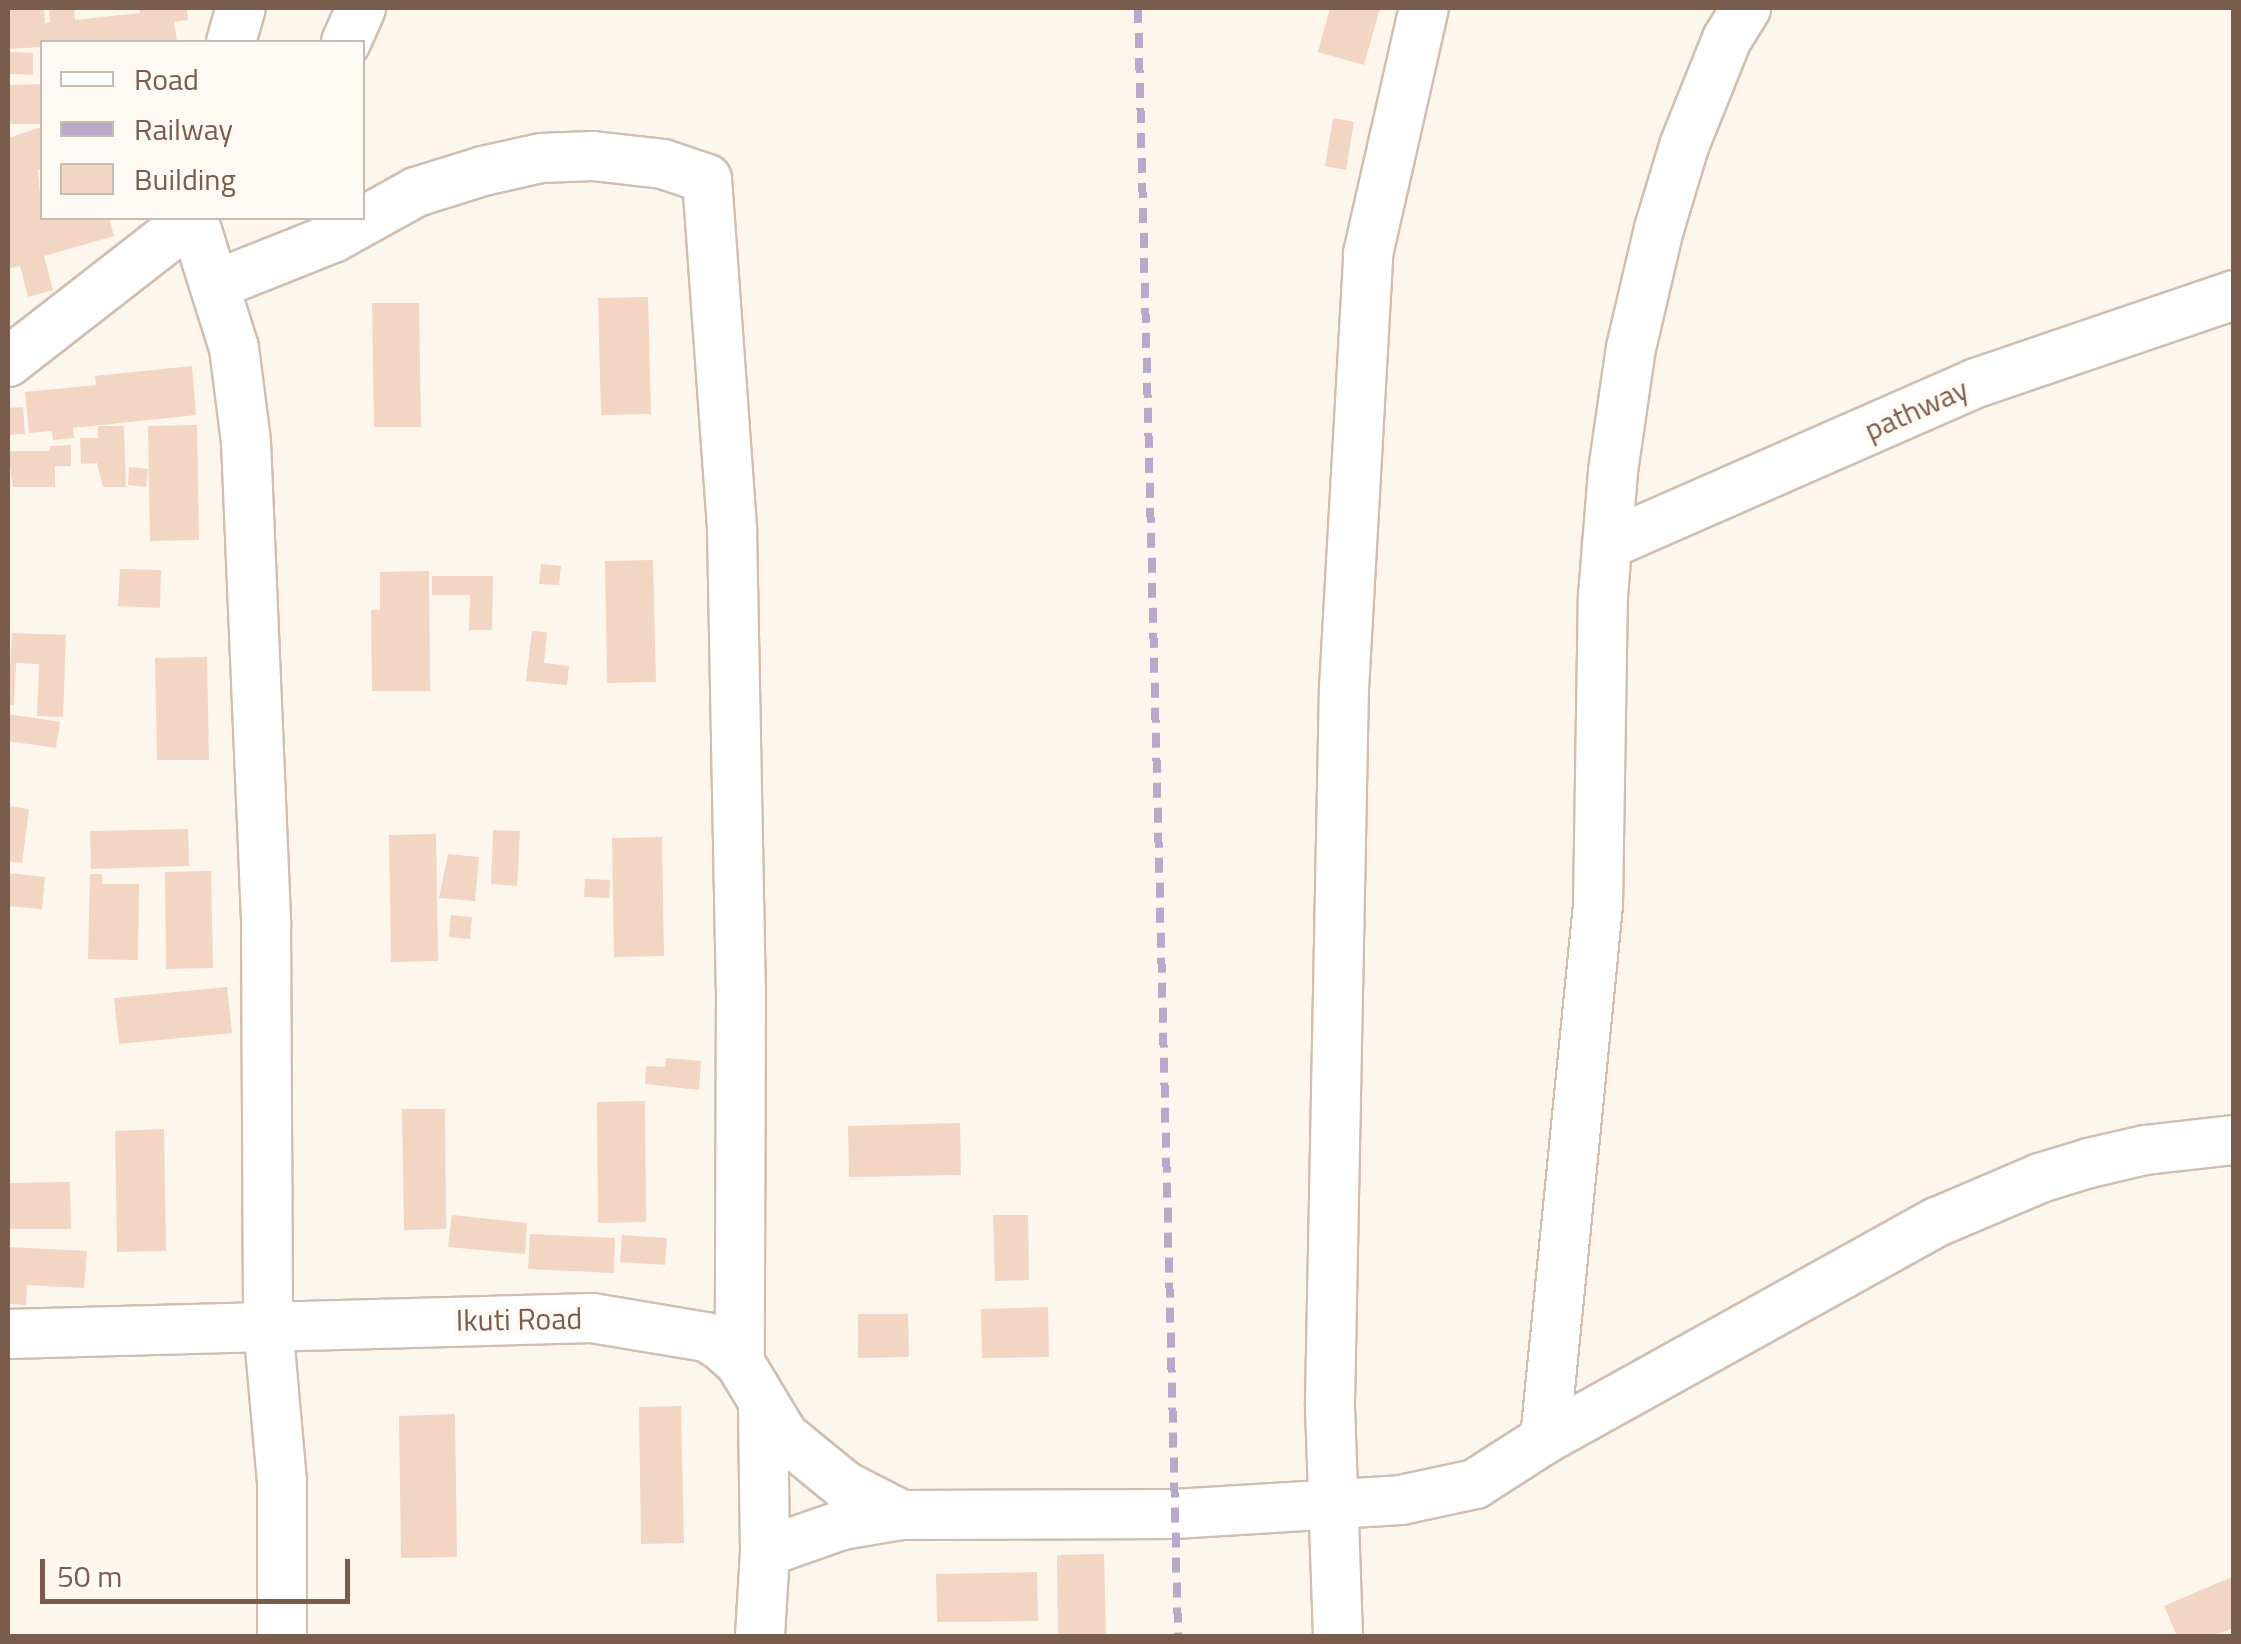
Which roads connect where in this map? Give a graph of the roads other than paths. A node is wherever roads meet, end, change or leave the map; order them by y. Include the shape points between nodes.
1 (241, 8) edge
2 (361, 8) edge
3 (1424, 8) edge
4 (1746, 8) edge
5 (232, 40) edge
6 (347, 40) edge
7 (190, 220) edge
8 (194, 220) edge
9 (215, 285) junction
10 (2234, 295) edge
11 (8, 362) edge
12 (1607, 545) junction
13 (2234, 1140) edge
14 (268, 1324) junction
15 (8, 1334) edge
16 (740, 1363) junction
17 (763, 1404) junction
18 (1545, 1440) junction
19 (1332, 1505) junction
20 (902, 1516) junction
21 (765, 1552) junction
22 (282, 1636) edge
23 (760, 1636) edge
24 (1338, 1636) edge

1 - 5 street
2 - 6 street
3 - 19 street via 1367,274 1344,688
4 - 12 street via 1684,146 1658,230 1631,348
7 - 11 street
8 - 9 street
9 - 14 street via 234,348 246,442 266,926
9 - 16 street via 333,238 416,192 484,170 593,156 663,164 707,179 732,530
10 - 12 street, pathway via 1976,383
12 - 18 street via 1597,920
13 - 18 street via 2089,1163 1938,1222
14 - 15 street, Ikuti Road
14 - 16 street, Ikuti Road via 592,1318 706,1337
14 - 22 street via 282,1482
16 - 17 street, Ikuti Road
17 - 20 street via 811,1461
17 - 21 street, Ikuti Road
18 - 19 street via 1475,1484 1401,1500
19 - 20 street
19 - 24 street
20 - 21 street via 842,1525
21 - 23 street, Ikuti Road

